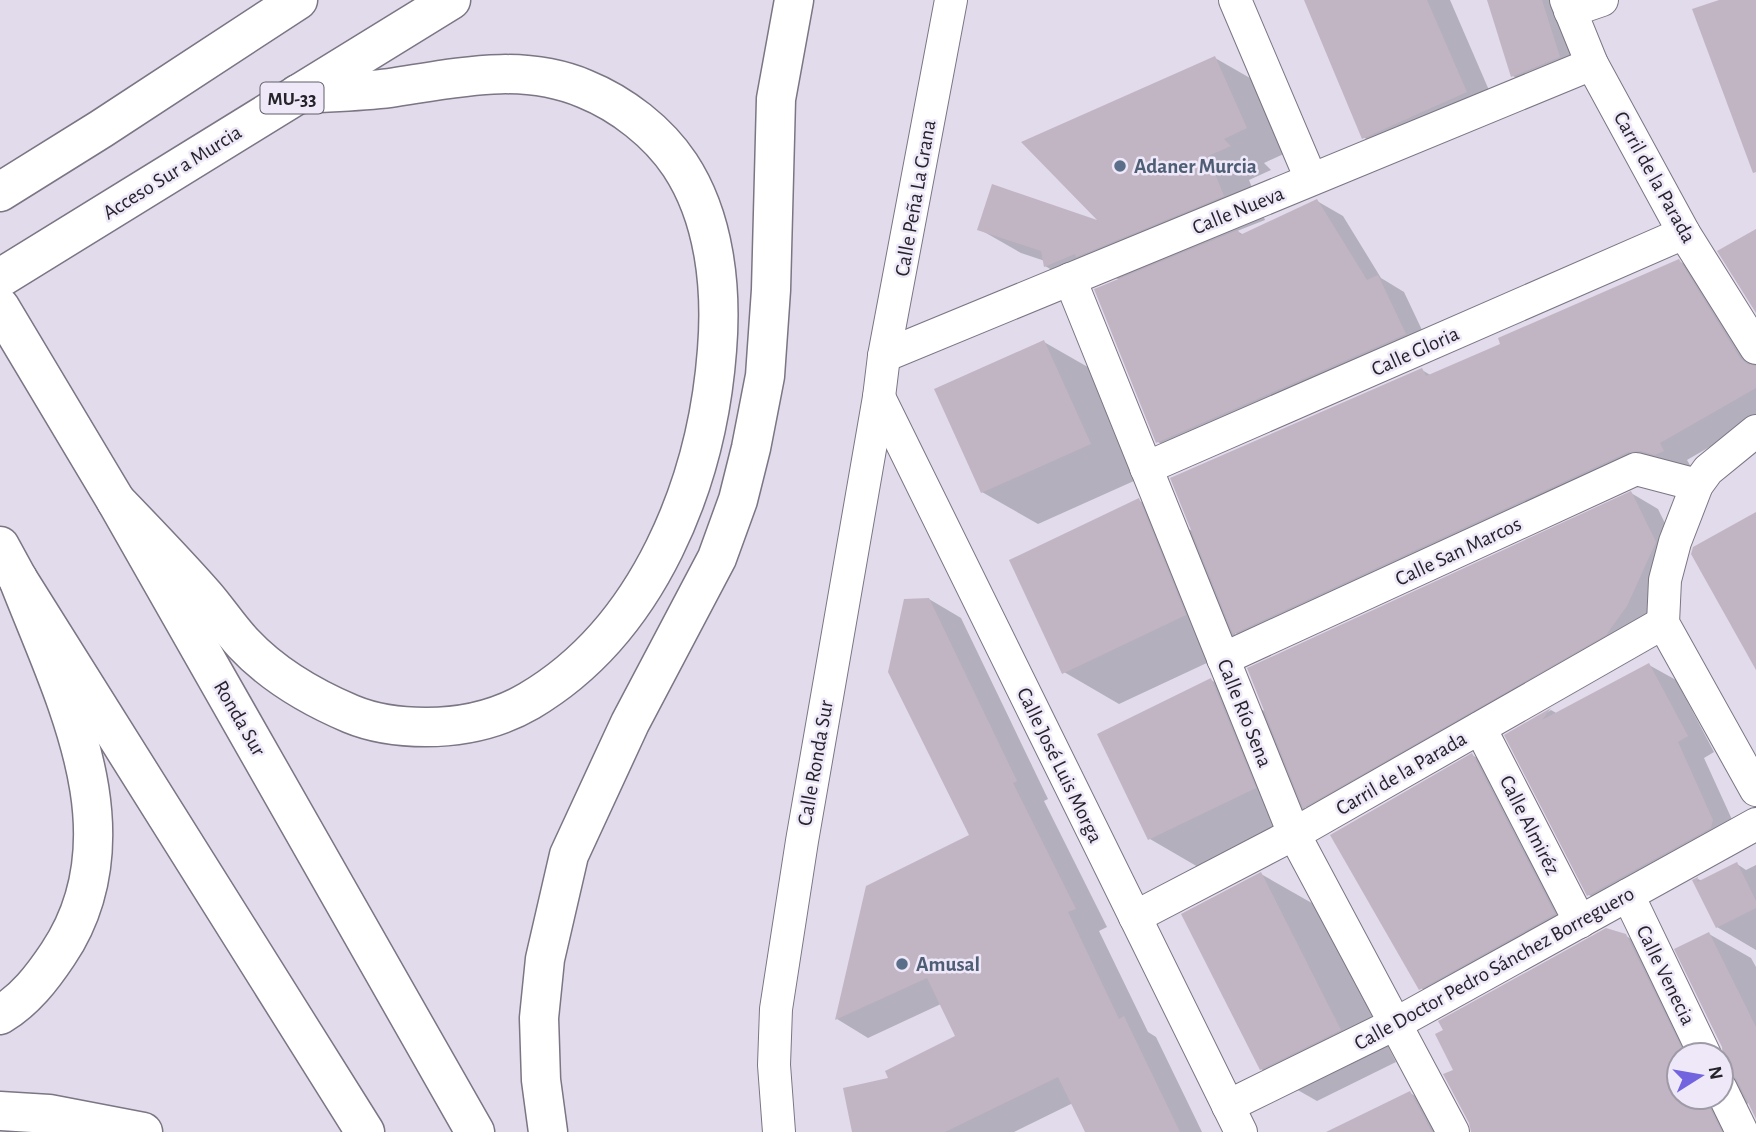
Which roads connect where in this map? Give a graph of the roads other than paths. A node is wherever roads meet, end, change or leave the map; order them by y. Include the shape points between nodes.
1 (298, 0) edge
2 (451, 0) edge
3 (794, 0) edge
4 (951, 0) edge
5 (1235, 0) edge
6 (1602, 0) edge
7 (1568, 5) edge
8 (1592, 64) junction
9 (298, 94) junction
10 (1311, 179) junction
11 (0, 192) edge
12 (1684, 233) junction
13 (0, 278) edge
14 (1070, 279) junction
15 (0, 307) edge
16 (1756, 348) edge
17 (884, 356) junction
18 (879, 397) junction
19 (1756, 431) edge
20 (1146, 468) junction
21 (1698, 485) junction
22 (116, 501) junction
23 (0, 546) edge
24 (18, 579) junction
25 (1663, 624) junction
26 (1223, 659) junction
27 (1480, 728) junction
28 (1756, 790) edge
29 (1756, 824) edge
30 (1294, 834) junction
31 (1628, 895) junction
32 (1135, 917) junction
33 (1580, 922) junction
34 (0, 1015) edge
35 (1395, 1024) junction
36 (1698, 1041) edge
37 (0, 1111) edge
38 (1732, 1111) edge
39 (1235, 1119) edge
40 (143, 1132) edge
41 (365, 1132) edge
42 (475, 1132) edge
43 (548, 1132) edge
44 (779, 1132) edge
45 (1453, 1132) edge
46 (1742, 1132) edge

1 - 11 main road
2 - 9 main road, Acceso Sur a Murcia / MU-33
3 - 43 main road via 776,99 765,376 751,448 717,558 630,723 569,855 545,959 539,1018
4 - 17 street, Calle Peña La Grana
5 - 10 street
6 - 7 street
7 - 8 street, Carril de la Parada
8 - 10 street, Calle Nueva
8 - 12 street, Carril de la Parada
9 - 13 main road, Acceso Sur a Murcia / MU-33
9 - 22 main road via 517,73 586,89 656,135 680,166 696,198 710,237 717,281 719,326 710,412 682,510 657,561 611,631 553,685 526,703 474,723 400,727 356,716 317,698 270,667
10 - 14 street, Calle Nueva
12 - 16 street, Carril de la Parada
12 - 20 street, Calle Gloria
14 - 17 street, Calle Nueva
14 - 20 street, Calle Río Sena
15 - 22 main road, Ronda Sur
17 - 18 street, Calle Peña La Grana
18 - 32 street, Calle José Luis Morga
18 - 44 street, Calle Ronda Sur via 776,1009
19 - 21 street via 1708,470
20 - 26 street, Calle Río Sena
21 - 25 street via 1665,580
21 - 26 street, Calle San Marcos via 1636,469
22 - 42 main road, Ronda Sur
23 - 24 main road
24 - 34 main road via 69,706 87,768 92,865 82,907 65,943 16,1006
24 - 41 main road
25 - 27 street, Carril de la Parada
25 - 28 street
26 - 30 street, Calle Río Sena
27 - 30 street, Carril de la Parada
27 - 33 street, Calle Almiréz
29 - 31 street, Calle Doctor Pedro Sánchez Borreguero
30 - 32 street, Carril de la Parada
30 - 35 street, Calle Río Sena
31 - 33 street, Calle Doctor Pedro Sánchez Borreguero
31 - 36 street, Calle Venecia
32 - 39 street, Calle José Luis Morga
33 - 35 street, Calle Doctor Pedro Sánchez Borreguero
35 - 39 street, Calle Doctor Pedro Sánchez Borreguero
35 - 45 street, Calle Río Sena
37 - 40 main road via 49,1114
38 - 46 street

